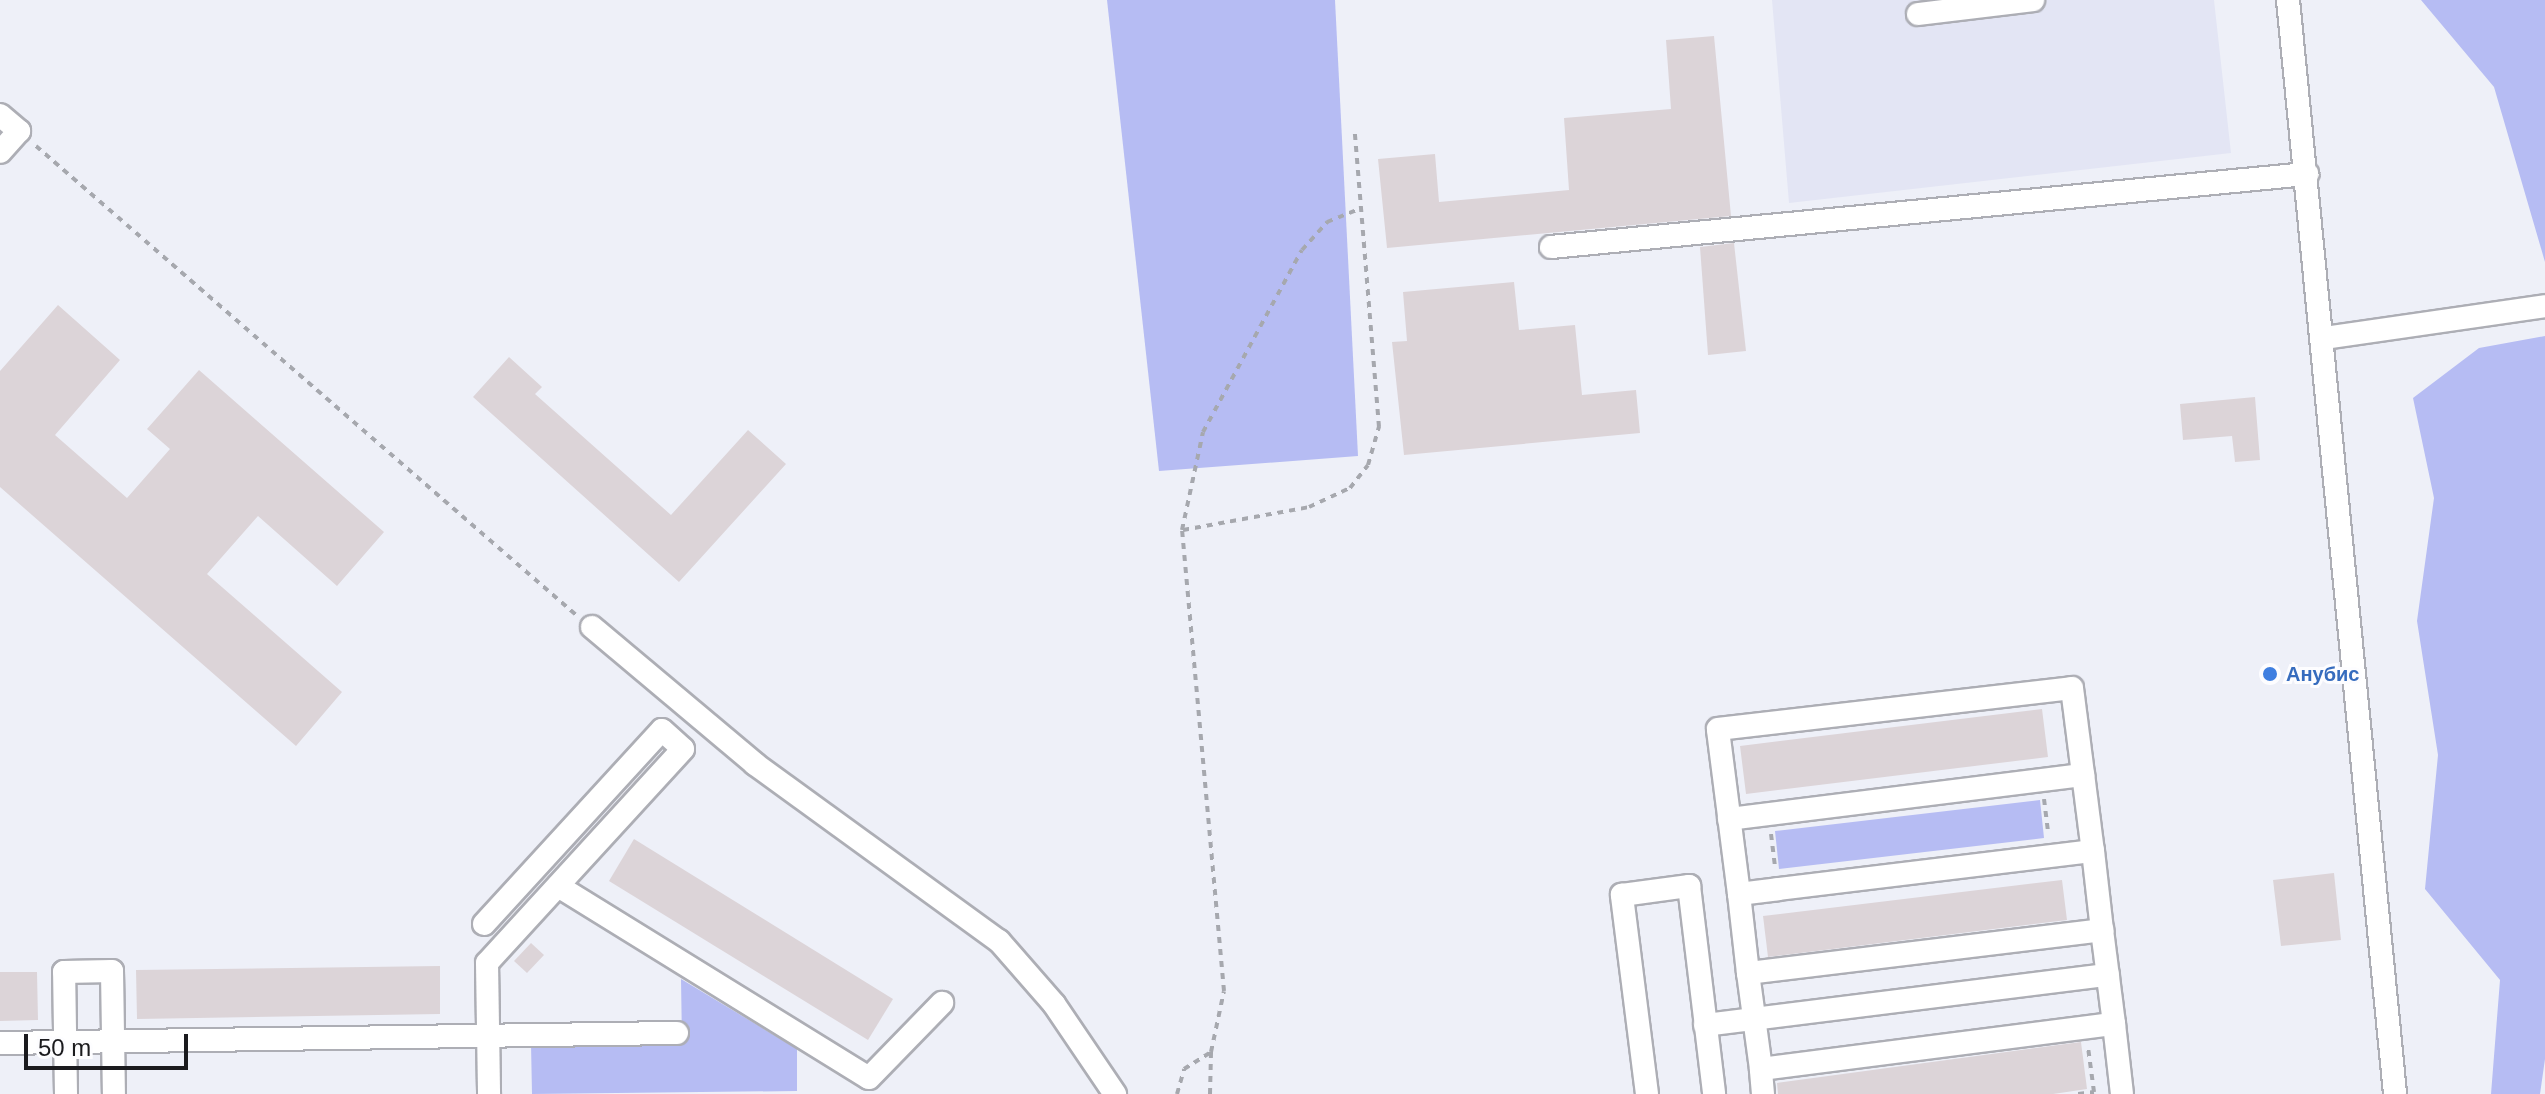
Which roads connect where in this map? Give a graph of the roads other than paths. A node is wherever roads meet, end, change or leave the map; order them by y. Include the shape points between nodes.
1 (2033, 0) edge
2 (2288, 0) edge
3 (1918, 14) dead end
4 (0, 115) edge
5 (0, 152) edge
6 (2307, 174) junction
7 (1551, 247) dead end
8 (2545, 306) edge
9 (2324, 338) junction
10 (592, 627) road end
11 (2083, 775) junction
12 (1729, 819) junction
13 (2093, 851) junction
14 (558, 886) junction
15 (1739, 894) junction
16 (484, 924) dead end
17 (2102, 930) junction
18 (1748, 973) junction
19 (2108, 975) junction
20 (942, 1003) dead end
21 (1754, 1019) junction
22 (2114, 1024) junction
23 (1705, 1025) junction
24 (677, 1033) dead end
25 (488, 1036) junction
26 (113, 1041) junction
27 (65, 1042) junction
28 (0, 1043) edge
29 (1761, 1069) junction
30 (66, 1094) edge
31 (114, 1094) edge
32 (489, 1094) edge
33 (1115, 1094) edge
34 (1647, 1094) edge
35 (1714, 1094) edge
36 (1763, 1094) edge
37 (2122, 1094) edge
38 (2395, 1094) edge

1 - 3 street
2 - 6 street
4 - 5 street via 19,131
6 - 7 street
6 - 9 street
8 - 9 street
9 - 38 street
10 - 33 street via 755,764 999,941 1054,1004
11 - 12 street
11 - 12 street via 2072,688 1718,729
11 - 13 street
12 - 15 street
13 - 15 street
13 - 17 street
14 - 16 street via 683,749 662,730
14 - 20 street via 869,1078
14 - 25 street via 487,963
15 - 18 street
17 - 18 street
17 - 19 street
18 - 21 street
19 - 21 street
19 - 22 street
21 - 23 street
21 - 29 street
22 - 29 street
22 - 37 street
23 - 34 street via 1689,886 1622,895
23 - 35 street
24 - 25 street
25 - 26 street
25 - 32 street
26 - 27 street
26 - 27 street via 112,971 64,972
26 - 31 street
27 - 28 street
27 - 30 street
29 - 36 street

